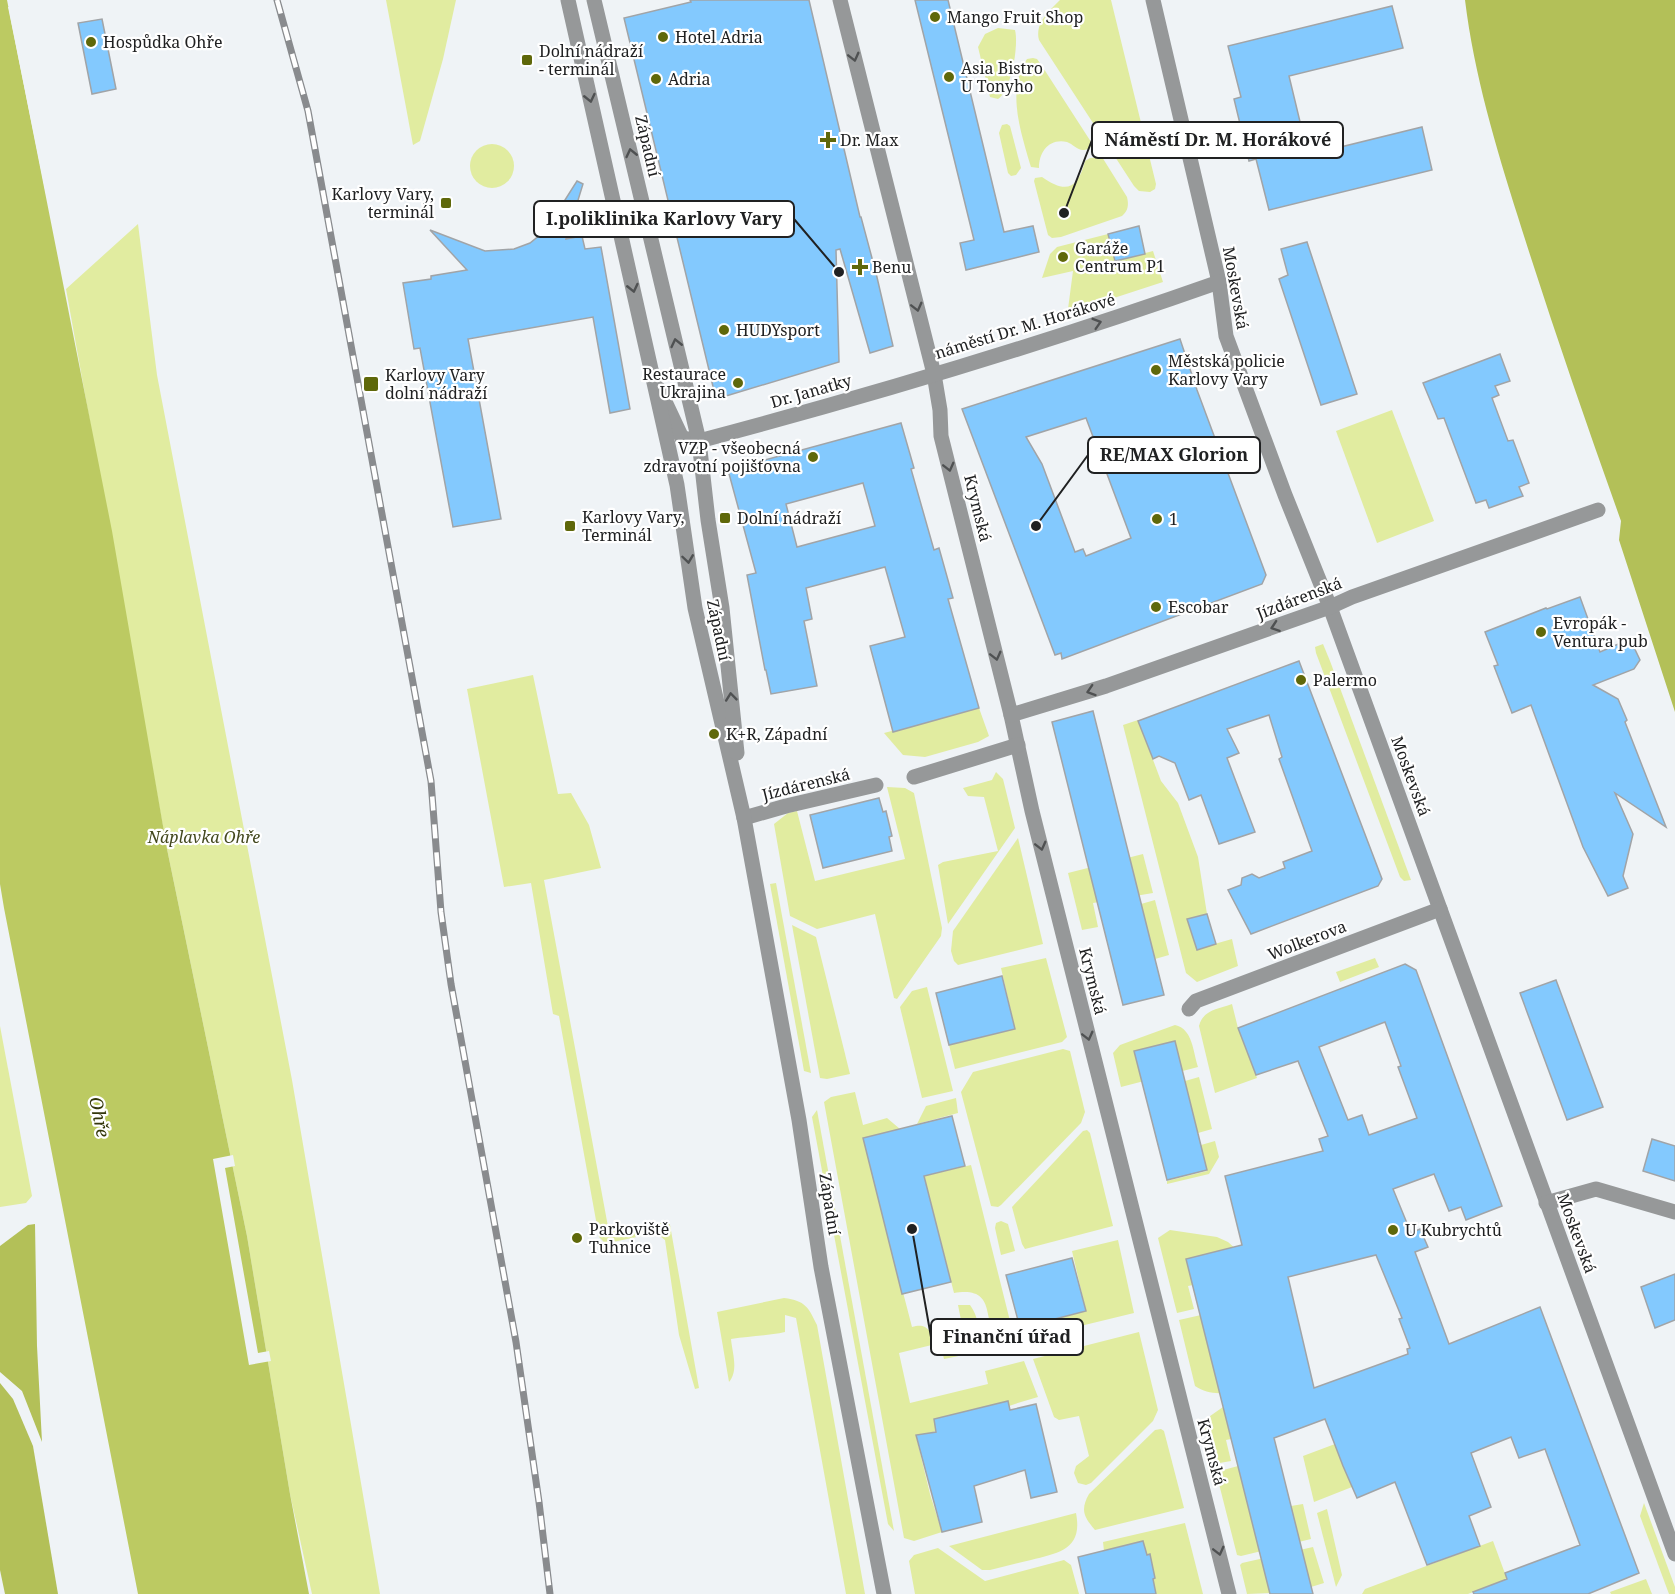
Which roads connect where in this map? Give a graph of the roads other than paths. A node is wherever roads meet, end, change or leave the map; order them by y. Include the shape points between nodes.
1 (568, 0) edge
2 (594, 0) edge
3 (840, 0) edge
4 (1153, 0) edge
5 (1219, 282) junction
6 (934, 374) junction
7 (653, 378) junction
8 (699, 441) junction
9 (1598, 510) dead end
10 (1330, 607) junction
11 (1011, 715) junction
12 (1018, 745) junction
13 (914, 777) dead end
14 (876, 785) dead end
15 (744, 818) junction
16 (1440, 909) junction
17 (1189, 1010) dead end
18 (1546, 1203) junction
19 (1675, 1212) edge
20 (1675, 1554) edge
21 (884, 1594) edge
22 (1229, 1594) edge

1 -> 7 street, Západní
8 -> 2 street, Západní
3 -> 6 street, náměstí Dr. M. Horákové
4 - 5 street, Moskevská
6 -> 5 street, náměstí Dr. M. Horákové
5 - 10 street, Moskevská via 1226,336
6 - 8 street, Dr. Janatky
6 -> 11 street, Krymská via 941,436
7 - 8 street, Západní via 682,438
7 -> 15 street, Západní via 677,485 695,608
15 -> 8 street, Západní via 722,608
9 - 10 street, Jízdárenská
10 -> 11 street, Jízdárenská
10 - 16 street, Moskevská
11 - 12 street, Krymská
12 - 13 street
12 -> 22 street, Krymská
14 - 15 street, Jízdárenská
15 - 21 street, Západní via 799,1120 821,1267
16 - 17 street, Wolkerova via 1196,1001
16 - 18 street, Moskevská
18 - 19 street via 1596,1189
18 - 20 street, Moskevská

